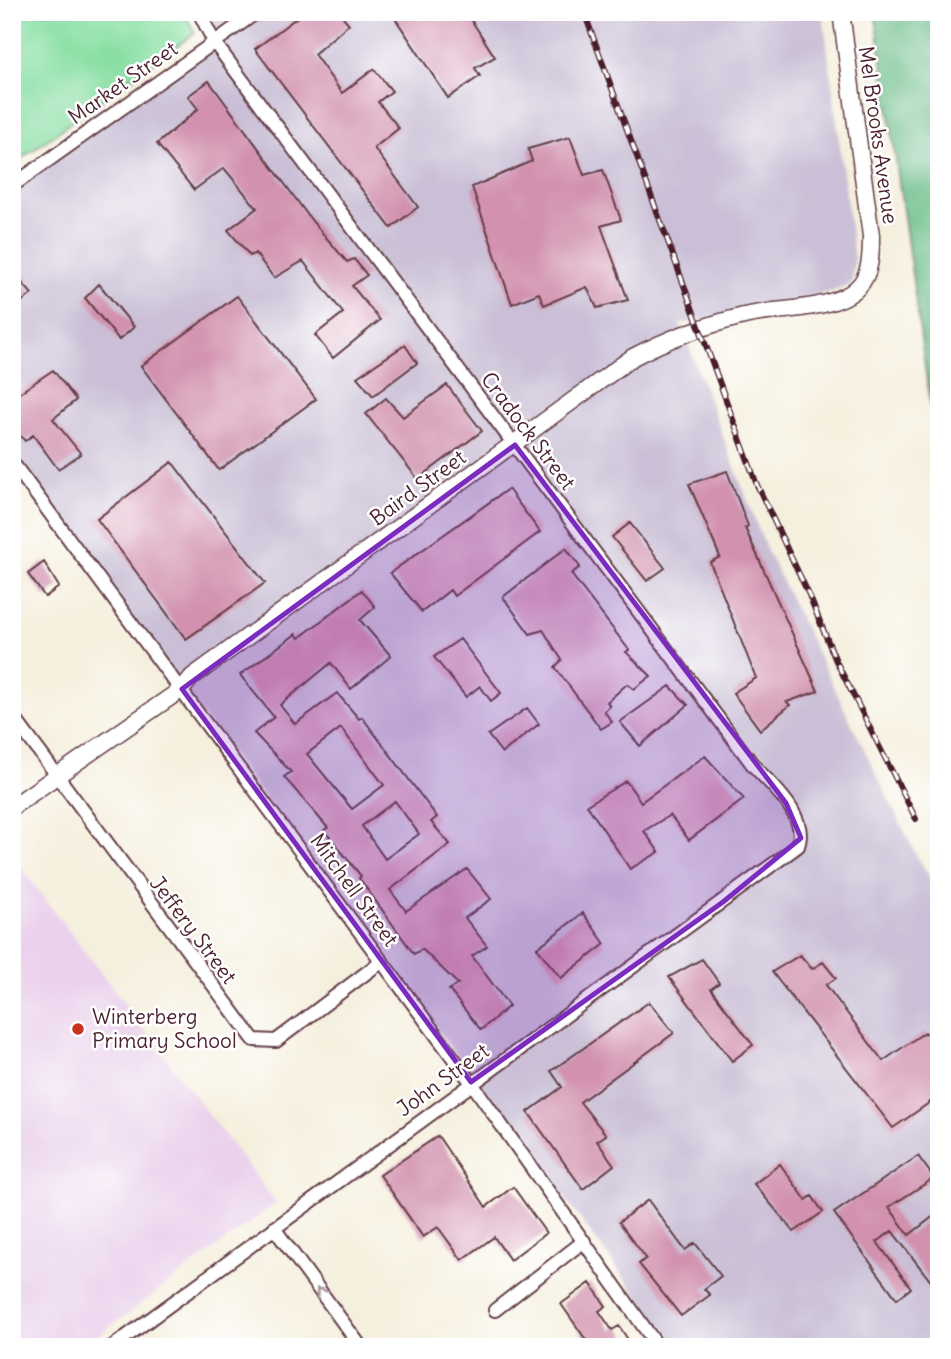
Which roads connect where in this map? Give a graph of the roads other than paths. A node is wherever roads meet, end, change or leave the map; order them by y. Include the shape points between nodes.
1 (199, 12) edge
2 (257, 12) edge
3 (841, 12) edge
4 (214, 42) junction
5 (12, 186) edge
6 (869, 264) joint
7 (515, 445) junction
8 (12, 462) edge
9 (182, 689) junction
10 (12, 715) edge
11 (55, 776) junction
12 (12, 807) edge
13 (798, 846) joint
14 (382, 961) junction
15 (471, 1082) junction
16 (274, 1228) junction
17 (584, 1241) junction
18 (495, 1310) dead end
19 (112, 1347) edge
20 (360, 1347) edge
21 (658, 1347) edge

1 - 4 street, Cradock Street
2 - 4 street, Market Street
3 - 6 street, Mel Brooks Avenue via 867,203
4 - 5 street, Market Street
4 - 7 street, Cradock Street
6 - 7 street, Baird Street via 860,286 836,300 746,315 656,345 615,369
7 - 9 street, Baird Street via 192,677
7 - 13 street, Cradock Street via 786,803 800,827
8 - 9 street, Mitchell Street
9 - 11 street, Baird Street
9 - 14 street, Mitchell Street
10 - 11 street, Jeffery Street
11 - 12 street, Baird Street
11 - 14 street, Jeffery Street via 254,1040 276,1041
13 - 15 street, John Street
14 - 15 street, Mitchell Street
15 - 16 street, John Street
15 - 17 street, Mitchell Street
16 - 19 street, John Street
20 -> 16 street
17 - 18 street
17 - 21 street, Mitchell Street

